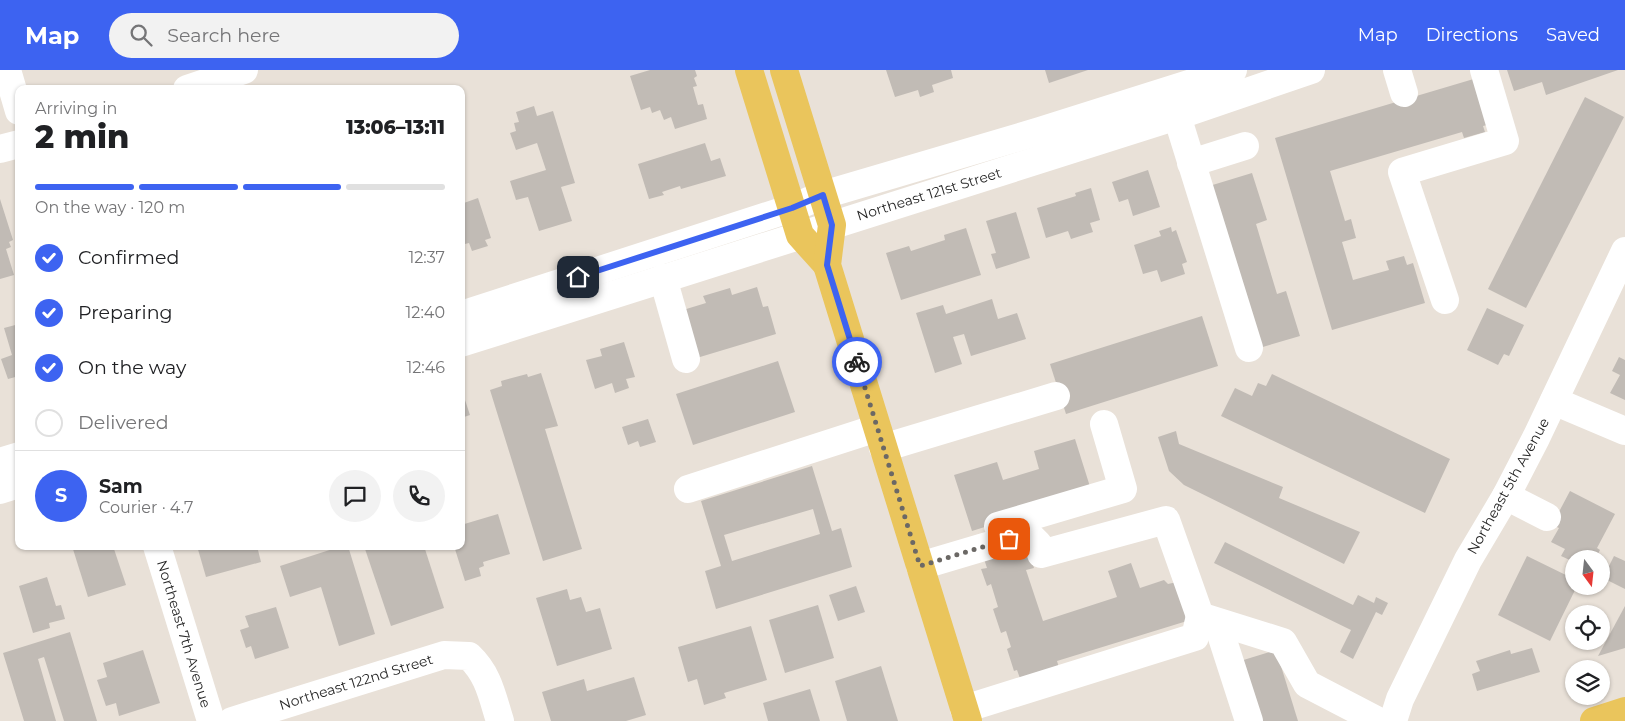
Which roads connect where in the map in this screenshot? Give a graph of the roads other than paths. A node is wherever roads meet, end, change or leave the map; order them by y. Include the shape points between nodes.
1 (6, 70) edge
2 (244, 70) edge
3 (750, 70) edge
4 (784, 70) edge
5 (1484, 70) edge
6 (1297, 72) edge
7 (1242, 80) edge
8 (199, 85) edge
9 (15, 98) edge
10 (1177, 116) junction
11 (15, 145) edge
12 (1245, 146) dead end
13 (0, 149) edge
14 (1192, 163) junction
15 (823, 195) junction
16 (792, 208) junction
17 (832, 225) junction
18 (800, 235) junction
19 (1625, 251) edge
20 (827, 265) junction
21 (663, 278) junction
22 (1444, 300) dead end
23 (465, 314) edge
24 (465, 342) edge
25 (1249, 348) dead end
26 (686, 359) dead end
27 (1056, 396) dead end
28 (1554, 401) junction
29 (1104, 424) dead end
30 (1625, 431) edge
31 (880, 438) junction
32 (15, 457) edge
33 (0, 462) edge
34 (15, 485) edge
35 (0, 490) edge
36 (688, 490) dead end
37 (1506, 496) junction
38 (1547, 518) dead end
39 (158, 550) edge
40 (918, 559) junction
41 (1209, 619) junction
42 (1625, 711) edge
43 (966, 715) edge
44 (211, 721) edge
45 (232, 721) edge
46 (500, 721) edge
47 (1248, 721) edge
48 (1378, 721) edge
49 (1393, 721) edge
50 (1594, 721) edge

1 - 9 street
2 - 8 street
3 - 16 main road
4 - 15 main road
5 - 22 street via 1505,141 1402,172
6 - 7 street, Northeast 121st Street
7 - 10 street, Northeast 121st Street
7 - 15 street, Northeast 121st Street via 1040,131
10 - 14 street
10 - 17 street, Northeast 121st Street
11 - 13 street
12 - 14 street
14 - 25 street
15 - 16 street, Northeast 121st Street
15 - 17 main road
16 - 18 main road
16 - 23 street, Northeast 121st Street
17 - 18 street, Northeast 121st Street
17 - 20 main road
18 - 20 main road
18 - 21 street, Northeast 121st Street
19 - 28 street, Northeast 5th Avenue
20 - 31 main road
21 - 24 street, Northeast 121st Street
21 - 26 street
27 - 31 street
28 - 30 street
28 - 37 street, Northeast 5th Avenue
29 - 40 street via 1123,489
31 - 36 street
31 - 40 main road
32 - 33 street
34 - 35 street
37 - 38 street
37 - 49 street, Northeast 5th Avenue via 1468,560 1400,699
39 - 44 street, Northeast 7th Avenue
40 - 41 street via 1028,534 1038,544 1041,554 1166,520
40 - 43 main road
41 - 43 street via 1195,637
41 - 47 street
41 - 48 street via 1283,642 1306,684
42 - 50 main road
45 - 46 street, Northeast 122nd Street via 444,655 469,656 480,666

